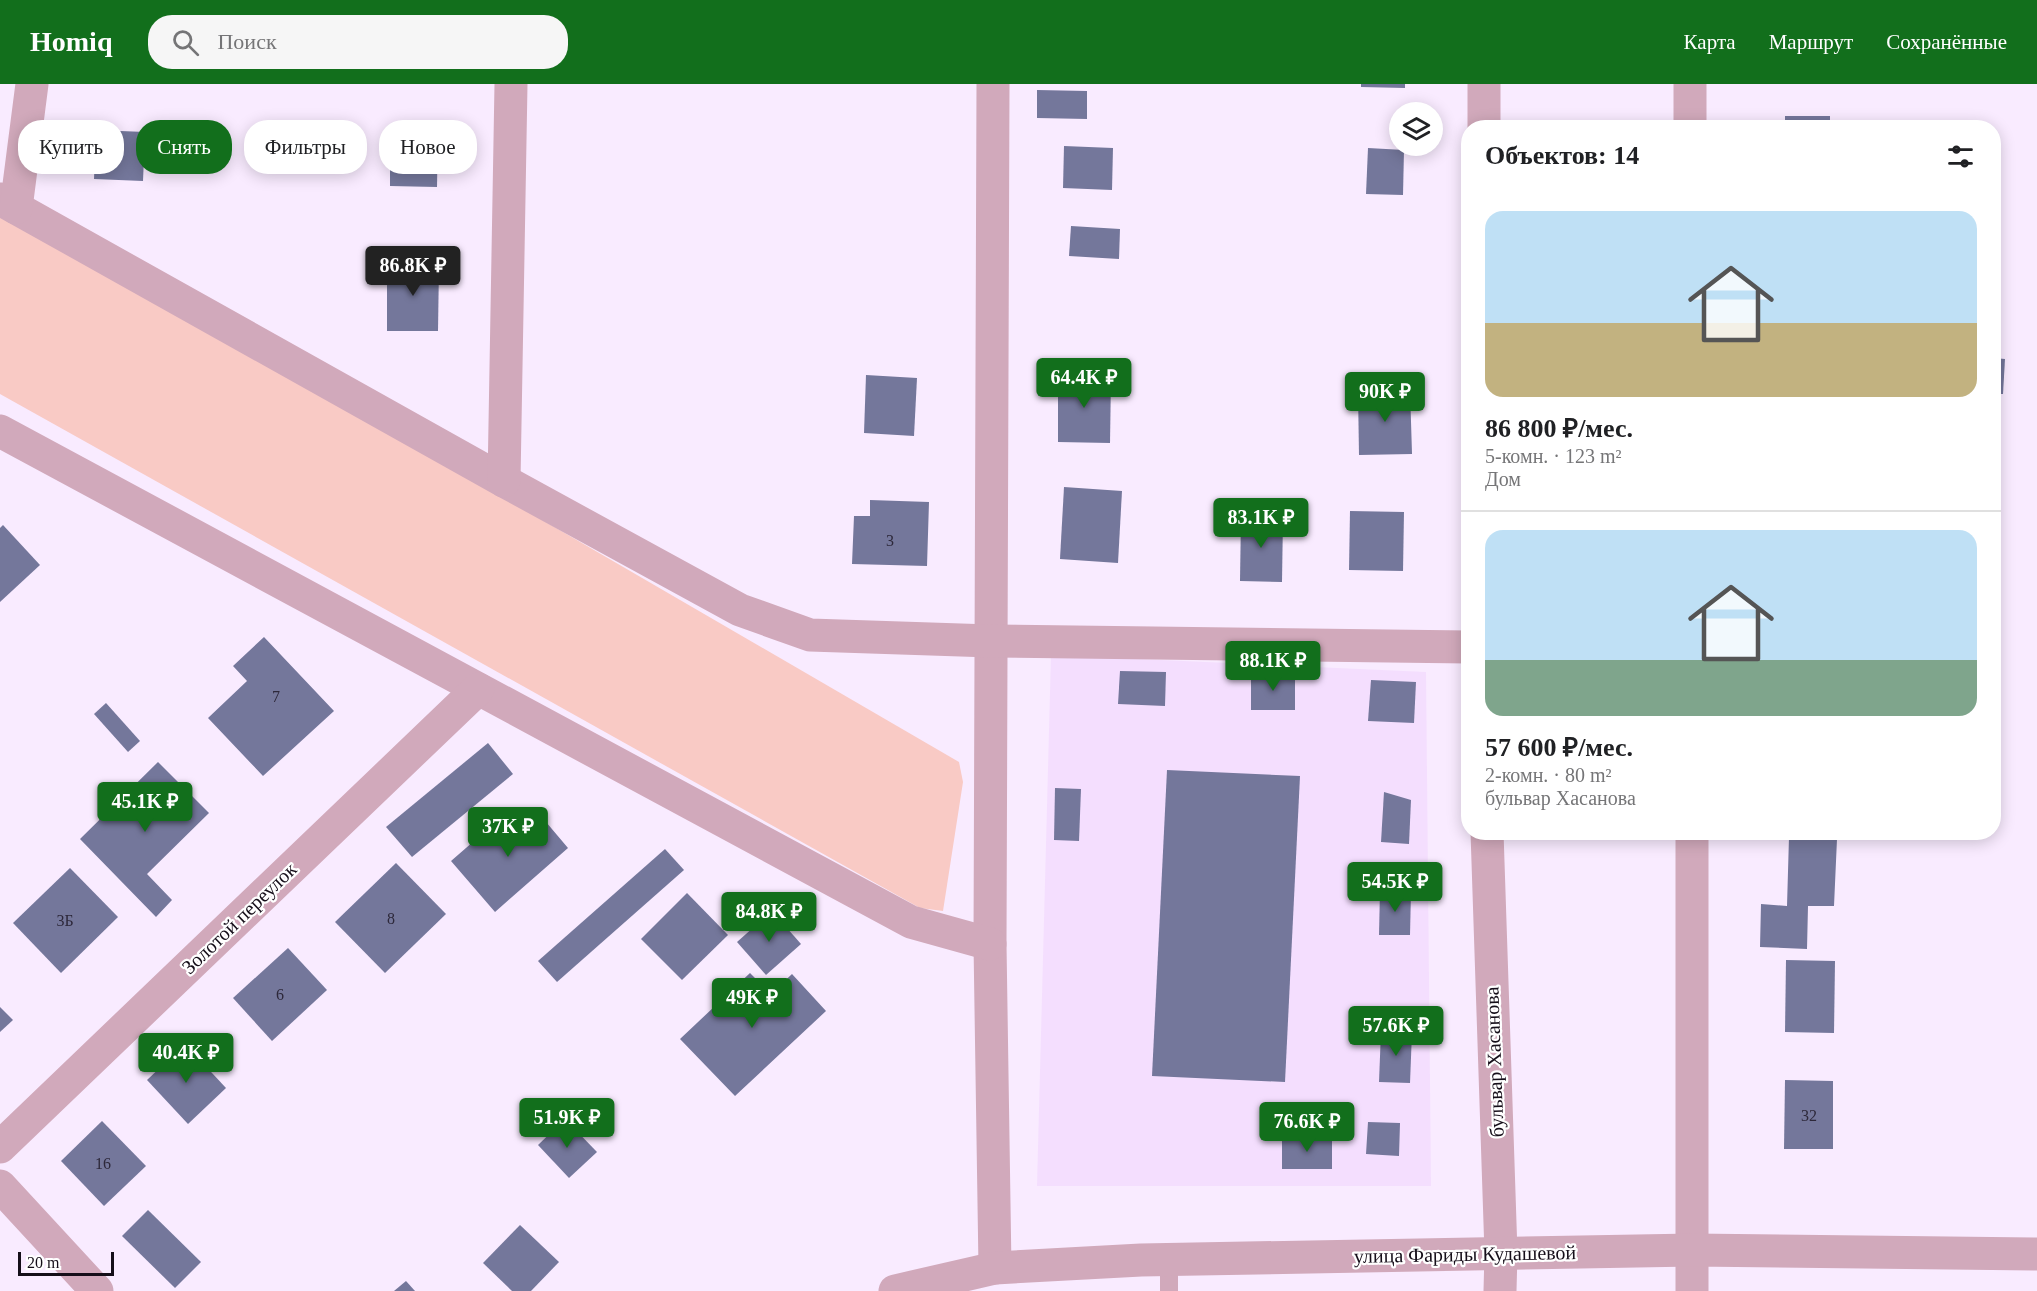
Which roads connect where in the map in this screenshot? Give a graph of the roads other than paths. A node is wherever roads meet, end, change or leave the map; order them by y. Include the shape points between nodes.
1 (32, 84) edge
2 (511, 84) edge
3 (993, 84) edge
4 (1484, 84) edge
5 (1690, 84) edge
6 (1484, 120) edge
7 (1690, 120) edge
8 (8, 203) edge
9 (0, 431) edge
10 (504, 481) junction
11 (991, 641) junction
12 (1461, 647) edge
13 (478, 689) junction
14 (1487, 840) edge
15 (1692, 840) edge
16 (990, 944) junction
17 (0, 1147) edge
18 (0, 1186) edge
19 (1693, 1250) junction
20 (1501, 1253) junction
21 (2037, 1254) edge
22 (995, 1268) junction
23 (1169, 1276) edge
24 (97, 1291) edge
25 (895, 1291) edge
26 (1500, 1291) edge
27 (1692, 1291) edge

1 - 8 street
2 - 10 street
3 - 11 street
4 - 6 street
5 - 7 street
8 - 10 street
9 - 13 street
10 - 11 street via 740,610 781,626 810,634
11 - 12 street
11 - 16 street
13 - 16 street via 911,922
13 - 17 street, Золотой переулок
14 - 20 street, бульвар Хасанова
15 - 19 street
16 - 22 street
18 - 24 street
19 - 20 street, улица Фариды Кудашевой
19 - 21 street, улица Фариды Кудашевой
19 - 27 street
20 - 23 street, улица Фариды Кудашевой
20 - 26 street, бульвар Хасанова
22 - 23 street, улица Фариды Кудашевой
22 - 25 street, улица Фариды Кудашевой

